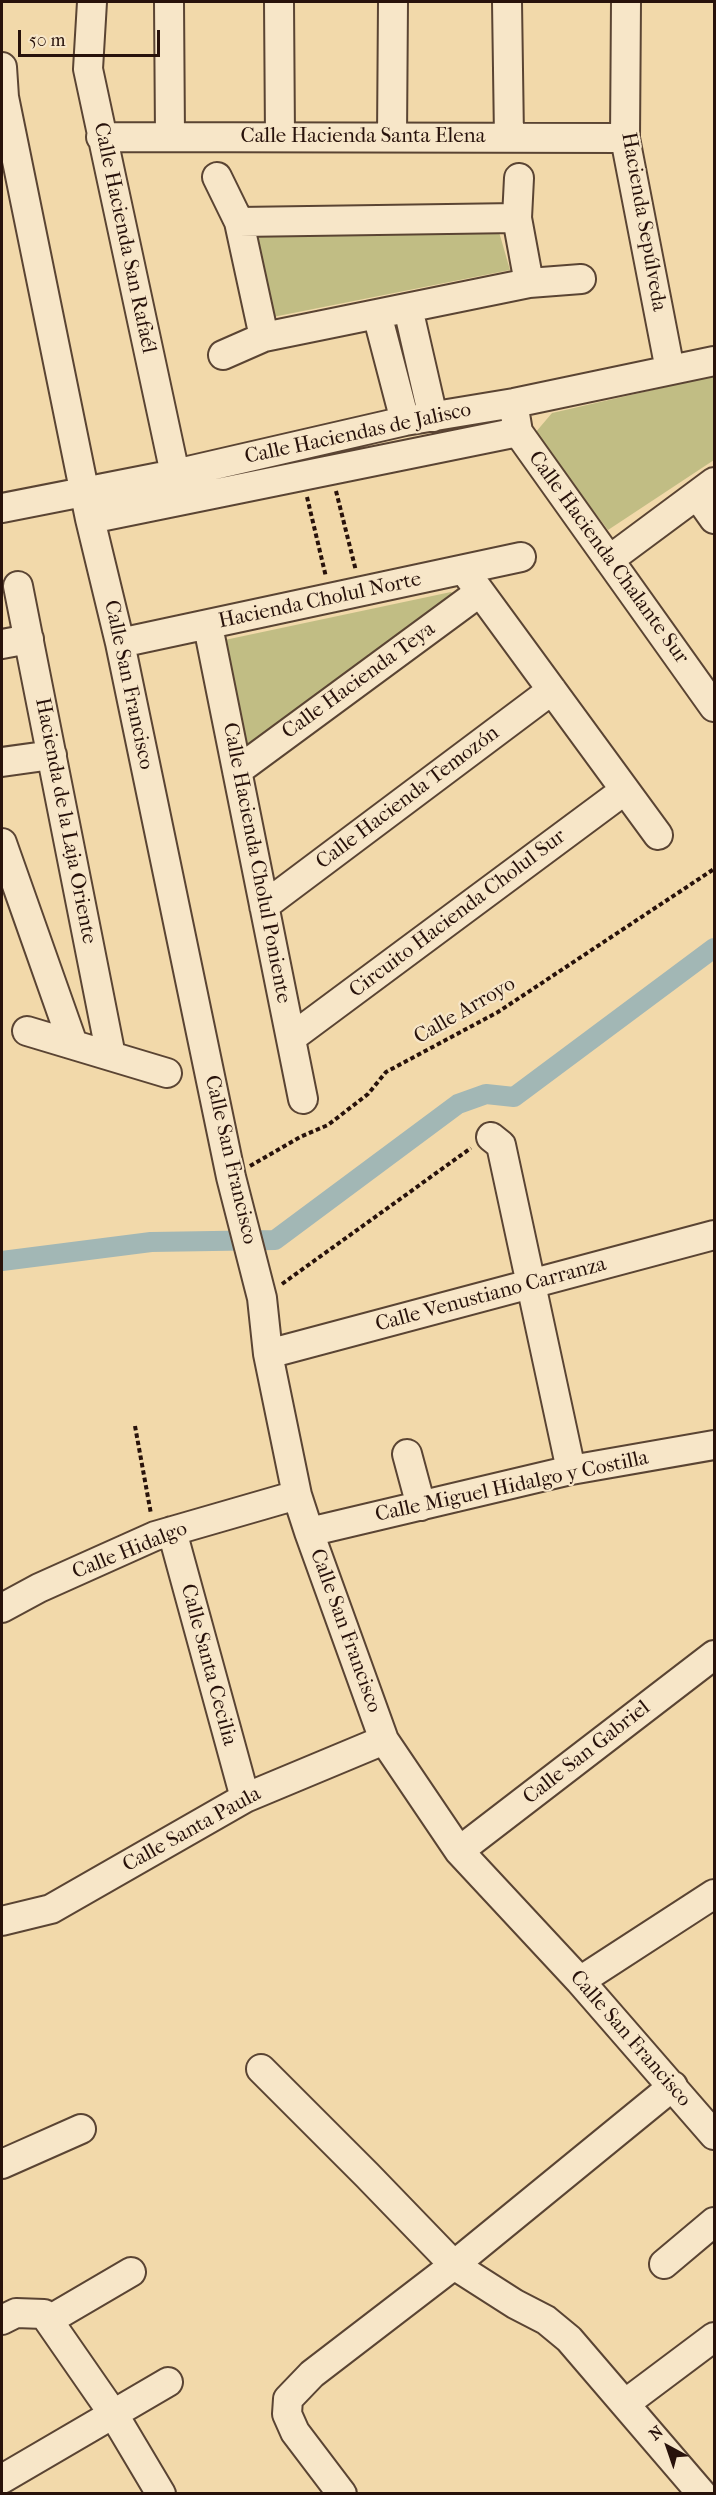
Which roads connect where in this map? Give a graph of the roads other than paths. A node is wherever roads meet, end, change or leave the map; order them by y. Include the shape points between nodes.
1 (92, 2) edge
2 (169, 2) edge
3 (279, 2) edge
4 (393, 2) edge
5 (507, 2) edge
6 (626, 2) edge
7 (2, 67) edge
8 (170, 136) junction
9 (101, 137) junction
10 (280, 137) junction
11 (392, 137) junction
12 (509, 137) junction
13 (625, 138) junction
14 (217, 177) dead end
15 (519, 178) dead end
16 (517, 218) junction
17 (239, 222) junction
18 (581, 279) dead end
19 (529, 284) junction
20 (408, 308) junction
21 (377, 314) junction
22 (264, 338) junction
23 (223, 356) dead end
24 (714, 361) edge
25 (670, 370) junction
26 (514, 404) junction
27 (419, 419) junction
28 (518, 432) junction
29 (175, 474) junction
30 (706, 489) edge
31 (86, 490) junction
32 (2, 508) edge
33 (90, 519) junction
34 (714, 519) edge
35 (521, 557) dead end
36 (609, 560) junction
37 (472, 581) junction
38 (18, 586) dead end
39 (208, 626) junction
40 (15, 641) edge
41 (120, 643) junction
42 (552, 690) junction
43 (714, 706) edge
44 (52, 755) junction
45 (2, 762) edge
46 (237, 771) junction
47 (625, 790) junction
48 (658, 835) dead end
49 (2, 843) edge
50 (264, 906) junction
51 (27, 1031) dead end
52 (291, 1038) junction
53 (73, 1044) junction
54 (111, 1056) junction
55 (167, 1073) dead end
56 (303, 1099) dead end
57 (491, 1137) road end
58 (714, 1235) edge
59 (530, 1286) junction
60 (268, 1354) junction
61 (714, 1445) edge
62 (406, 1454) dead end
63 (571, 1470) junction
64 (297, 1495) junction
65 (421, 1506) junction
66 (309, 1532) junction
67 (164, 1533) junction
68 (2, 1608) edge
69 (714, 1655) edge
70 (384, 1740) junction
71 (245, 1798) junction
72 (459, 1851) junction
73 (714, 1894) edge
74 (2, 1921) edge
75 (580, 1981) junction
76 (261, 2069) dead end
77 (672, 2086) junction
78 (81, 2129) dead end
79 (714, 2135) edge
80 (2, 2164) edge
81 (714, 2222) edge
82 (664, 2264) dead end
83 (454, 2265) junction
84 (131, 2272) dead end
85 (47, 2317) junction
86 (2, 2320) edge
87 (714, 2337) edge
88 (168, 2382) dead end
89 (626, 2403) junction
90 (114, 2415) junction
91 (2, 2479) edge
92 (161, 2493) edge
93 (342, 2493) edge
94 (702, 2493) edge

1 - 9 street, Calle Hacienda San Rafaél via 88,69
2 - 8 street
3 - 10 street
4 - 11 street
5 - 12 street
6 - 13 street, Hacienda Sepúlveda
7 - 31 street, Calle San Francisco via 4,97
8 - 9 street, Calle Hacienda Santa Elena
8 - 10 street, Calle Hacienda Santa Elena
9 - 29 street, Calle Hacienda San Rafaél
10 - 11 street, Calle Hacienda Santa Elena
11 - 12 street, Calle Hacienda Santa Elena
12 - 13 street, Calle Hacienda Santa Elena
13 - 25 street, Hacienda Sepúlveda
14 - 17 street
15 - 16 street
16 - 17 street
16 - 19 street
17 - 22 street
18 - 19 street
19 - 20 street
20 - 21 street
20 - 27 street
21 - 22 street
21 - 27 street
22 - 23 street
24 - 25 street, Calle Haciendas de Jalisco
25 - 26 street, Calle Haciendas de Jalisco
26 - 27 street, Calle Haciendas de Jalisco
26 - 28 street, Calle Hacienda Chalante Sur
27 - 29 street, Calle Haciendas de Jalisco
28 - 33 street, Calle Haciendas de Jalisco
28 - 36 street, Calle Hacienda Chalante Sur
29 - 31 street, Calle Haciendas de Jalisco
30 - 34 street
30 - 36 street
31 - 32 street, Calle Haciendas de Jalisco
31 - 33 street, Calle San Francisco
33 - 41 street, Calle San Francisco
35 - 37 street, Hacienda Cholul Norte
36 - 43 street, Calle Hacienda Chalante Sur
37 - 39 street, Hacienda Cholul Norte via 361,592
37 - 42 street
37 - 46 street, Calle Hacienda Teya
38 - 40 street, Hacienda de la Laja Oriente
39 - 41 street, Hacienda Cholul Norte
39 - 46 street, Calle Hacienda Cholul Poniente
40 - 44 street, Hacienda de la Laja Oriente
41 - 60 street, Calle San Francisco via 231,1177 262,1298
42 - 47 street
42 - 50 street, Calle Hacienda Temozón
44 - 45 street
44 - 54 street, Hacienda de la Laja Oriente
46 - 50 street, Calle Hacienda Cholul Poniente
47 - 48 street
47 - 52 street, Circuito Hacienda Cholul Sur
49 - 53 street
50 - 52 street, Calle Hacienda Cholul Poniente
51 - 53 street
52 - 56 street, Calle Hacienda Cholul Poniente
53 - 54 street
54 - 55 street
57 - 59 street via 501,1145
58 - 59 street, Calle Venustiano Carranza
59 - 60 street, Calle Venustiano Carranza
59 - 63 street
60 - 64 street, Calle San Francisco
61 - 63 street, Calle Miguel Hidalgo y Costilla
62 - 65 street
63 - 65 street, Calle Miguel Hidalgo y Costilla
64 - 66 street, Calle San Francisco
64 - 67 street, Calle Hidalgo
65 - 66 street, Calle Miguel Hidalgo y Costilla
66 - 70 street, Calle San Francisco
67 - 68 street, Calle Hidalgo
67 - 71 street, Calle Santa Cecilia
69 - 72 street, Calle San Gabriel
70 - 71 street, Calle Santa Paula
70 - 72 street, Calle San Francisco
71 - 74 street, Calle Santa Paula via 51,1909
72 - 75 street, Calle San Francisco
73 - 75 street
75 - 77 street, Calle San Francisco
76 - 83 street
77 - 79 street, Calle San Francisco
77 - 83 street
78 - 80 street
81 - 82 street
83 - 89 street via 546,2320 569,2339
83 - 93 street via 312,2374 288,2399 287,2414 295,2432
84 - 85 street
85 - 86 street via 16,2313
85 - 90 street
87 - 89 street
88 - 90 street
89 - 94 street
90 - 91 street
90 - 92 street

